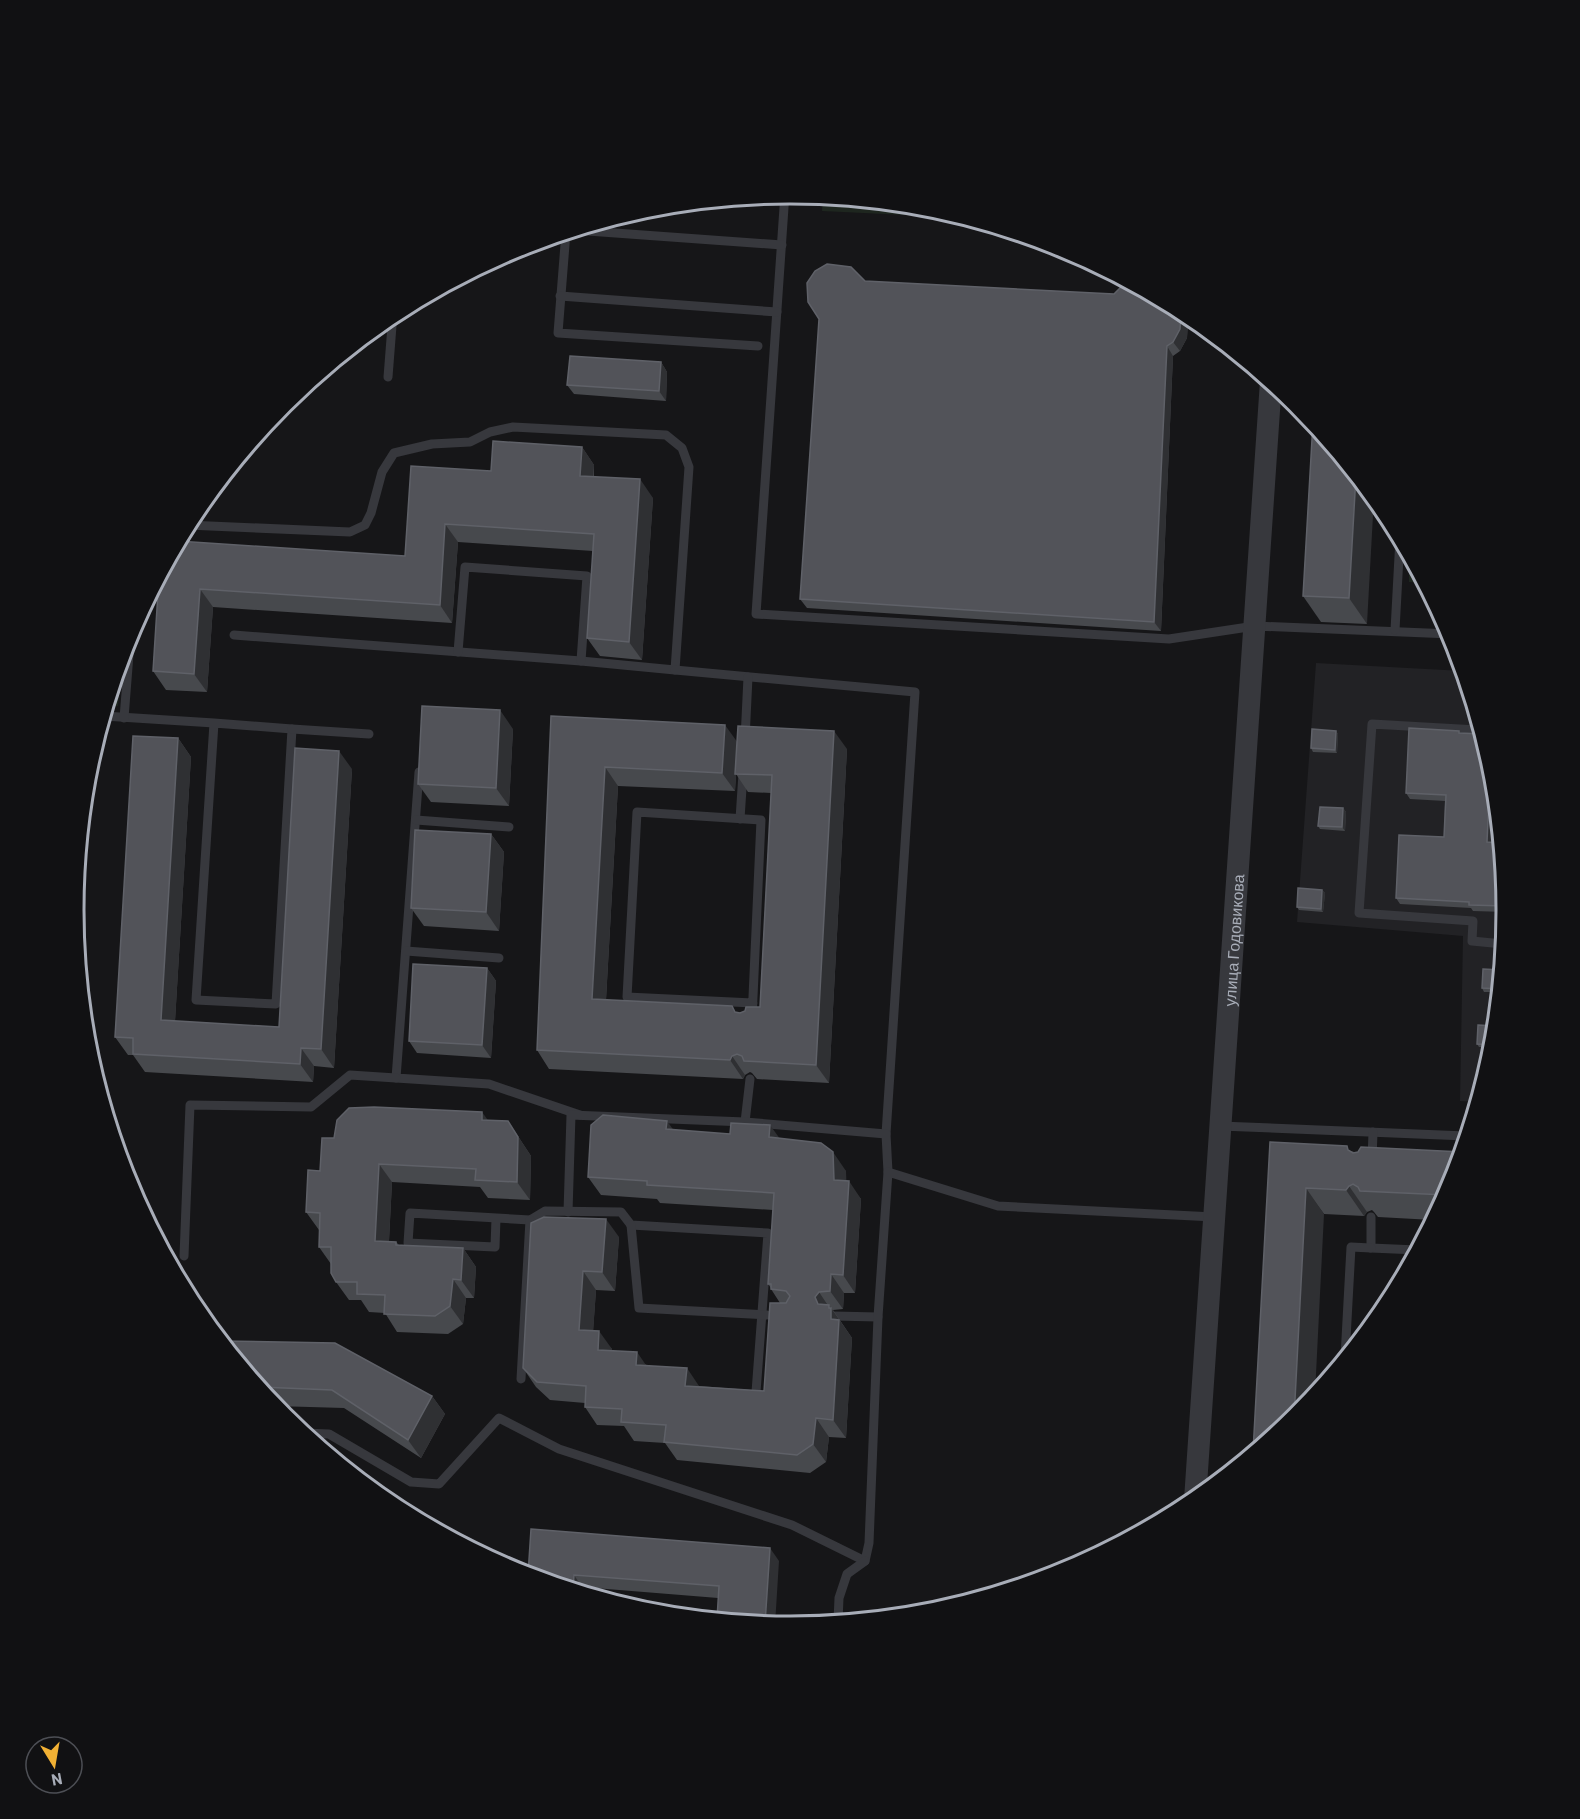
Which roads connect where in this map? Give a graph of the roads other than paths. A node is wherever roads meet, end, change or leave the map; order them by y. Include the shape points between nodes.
1 (784, 204) edge
2 (595, 232) edge
3 (565, 240) edge
4 (782, 245) junction
5 (560, 297) junction
6 (777, 312) junction
7 (392, 326) edge
8 (758, 345) dead end
9 (388, 377) dead end
10 (1269, 392) edge
11 (198, 525) edge
12 (1399, 554) edge
13 (1255, 626) junction
14 (1395, 630) junction
15 (1439, 633) edge
16 (234, 635) dead end
17 (458, 652) junction
18 (581, 661) junction
19 (128, 664) edge
20 (675, 670) junction
21 (748, 676) junction
22 (111, 717) edge
23 (124, 718) junction
24 (214, 723) junction
25 (292, 729) junction
26 (1473, 730) edge
27 (369, 734) dead end
28 (745, 744) edge
29 (420, 762) edge
30 (743, 768) edge
31 (740, 819) junction
32 (416, 820) junction
33 (509, 827) dead end
34 (1495, 943) edge
35 (406, 951) junction
36 (499, 958) dead end
37 (753, 1003) junction
38 (752, 1025) edge
39 (396, 1077) junction
40 (750, 1079) edge
41 (580, 1115) junction
42 (745, 1122) junction
43 (1220, 1126) junction
44 (1373, 1132) junction
45 (886, 1134) junction
46 (1459, 1136) edge
47 (888, 1172) junction
48 (1372, 1172) edge
49 (568, 1212) junction
50 (1214, 1216) junction
51 (1371, 1217) edge
52 (496, 1218) junction
53 (530, 1220) junction
54 (631, 1225) junction
55 (1371, 1248) junction
56 (1408, 1250) edge
57 (184, 1256) dead end
58 (762, 1315) junction
59 (773, 1315) edge
60 (834, 1316) edge
61 (878, 1317) junction
62 (1346, 1344) edge
63 (521, 1379) edge
64 (756, 1392) edge
65 (318, 1434) edge
66 (1196, 1487) edge
67 (865, 1561) junction
68 (838, 1614) edge

1 - 4 lane
2 - 4 lane
3 - 5 lane
4 - 6 lane
5 - 6 lane
5 - 8 lane via 558,333
6 - 13 lane via 756,614 1169,639
7 - 9 lane
10 - 13 street, улица Годовикова
11 - 20 lane via 350,532 365,525 382,472 394,453 432,444 470,442 513,427 666,435 682,448 689,467
12 - 14 lane
13 - 14 lane
13 - 43 street, улица Годовикова
14 - 15 lane
16 - 17 lane
17 - 18 lane
17 - 18 lane via 465,567 554,573 587,576
18 - 20 lane
19 - 23 lane
20 - 21 lane
21 - 28 lane
21 - 45 lane via 915,692
22 - 23 lane
23 - 24 lane
24 - 25 lane
24 - 25 lane via 196,1000 276,1004
25 - 27 lane
26 - 34 lane via 1372,724 1359,913 1473,921 1472,941
29 - 32 lane
30 - 31 lane
31 - 37 lane via 761,820
31 - 37 lane via 637,812 627,996
32 - 33 lane
32 - 35 lane
35 - 36 lane
35 - 39 lane
37 - 38 lane
39 - 41 lane via 489,1084
39 - 57 lane via 350,1075 311,1107 190,1105
40 - 42 lane
41 - 42 lane
41 - 49 lane via 571,1114
42 - 45 lane
43 - 44 lane
43 - 50 street, улица Годовикова
44 - 46 lane
44 - 48 lane
45 - 47 lane
47 - 50 lane via 998,1206
47 - 61 lane
49 - 53 lane via 545,1211
49 - 54 lane via 621,1212
50 - 66 street, улица Годовикова
51 - 55 lane
52 - 52 lane via 410,1213 408,1243 495,1247
52 - 53 lane
53 - 63 lane
54 - 58 lane via 639,1308
54 - 58 lane via 768,1233
55 - 56 lane
55 - 62 lane via 1351,1247
58 - 59 lane
58 - 64 lane
60 - 61 lane
61 - 67 lane via 869,1543
65 - 67 lane via 329,1434 411,1482 439,1484 499,1418 559,1449 792,1525
67 - 68 lane via 847,1574

